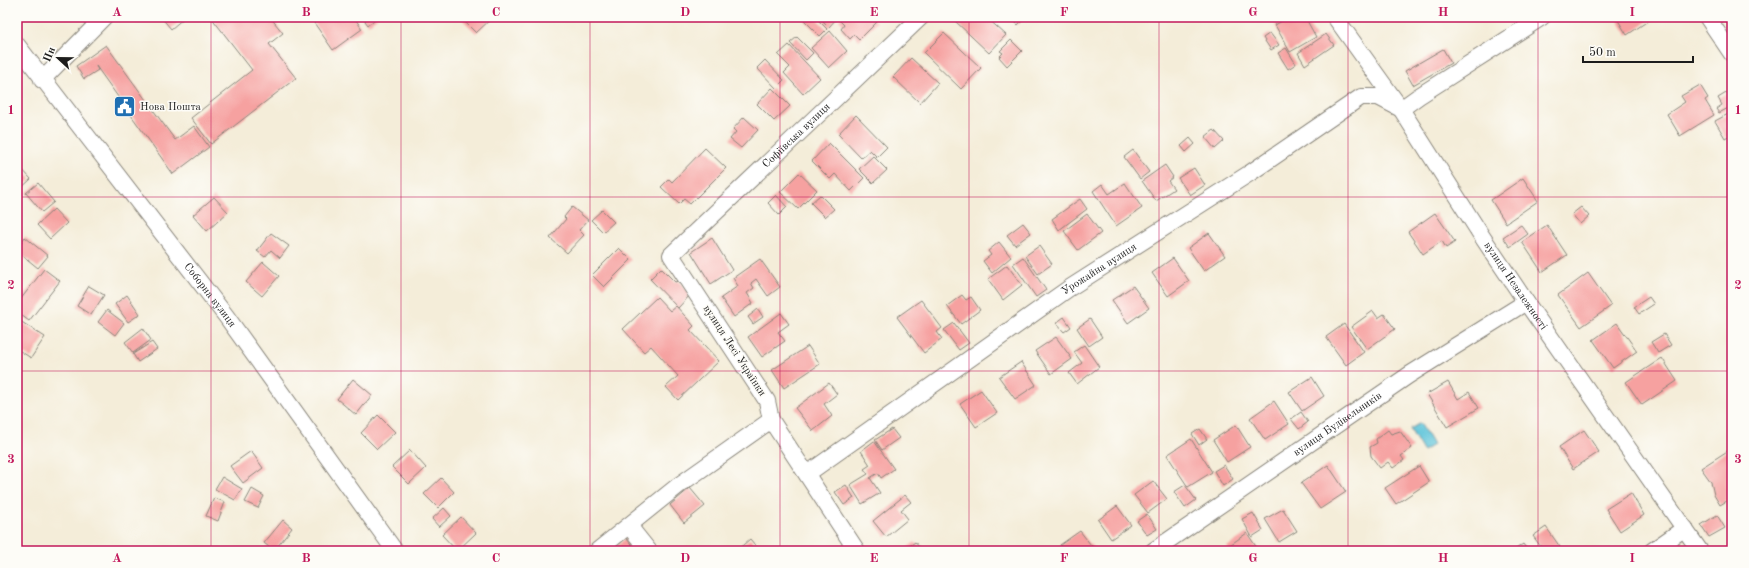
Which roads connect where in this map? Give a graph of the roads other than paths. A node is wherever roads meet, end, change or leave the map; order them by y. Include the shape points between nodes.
1 (104, 17) edge
2 (921, 17) edge
3 (1336, 17) edge
4 (1542, 17) edge
5 (1707, 17) edge
6 (17, 45) edge
7 (1732, 54) edge
8 (42, 80) junction
9 (1401, 109) junction
10 (671, 255) joint
11 (1526, 302) junction
12 (772, 420) junction
13 (807, 474) junction
14 (629, 526) junction
15 (1685, 528) junction
16 (395, 551) edge
17 (597, 551) edge
18 (650, 551) edge
19 (857, 551) edge
20 (1153, 551) edge
21 (1652, 551) edge
22 (1700, 551) edge

1 - 8 street
2 - 10 street, Софіївська вулиця
3 - 9 street, вулиця Незалежності
4 - 9 street
5 - 7 street
6 - 8 street, Соборна вулиця
8 - 16 street, Соборна вулиця via 226,316
9 - 11 street, вулиця Незалежності
9 - 13 street, Урожайна вулиця via 1378,97 1360,96 1250,173 1068,289
10 - 12 street, вулиця Лесі Українки via 767,401
11 - 15 street, вулиця Незалежності
11 - 20 street, вулиця Будівельників via 1409,375
12 - 13 street, вулиця Лесі Українки
12 - 14 street via 678,485
13 - 19 street, вулиця Лесі Українки
14 - 17 street
14 - 18 street
15 - 21 street
15 - 22 street, вулиця Незалежності

